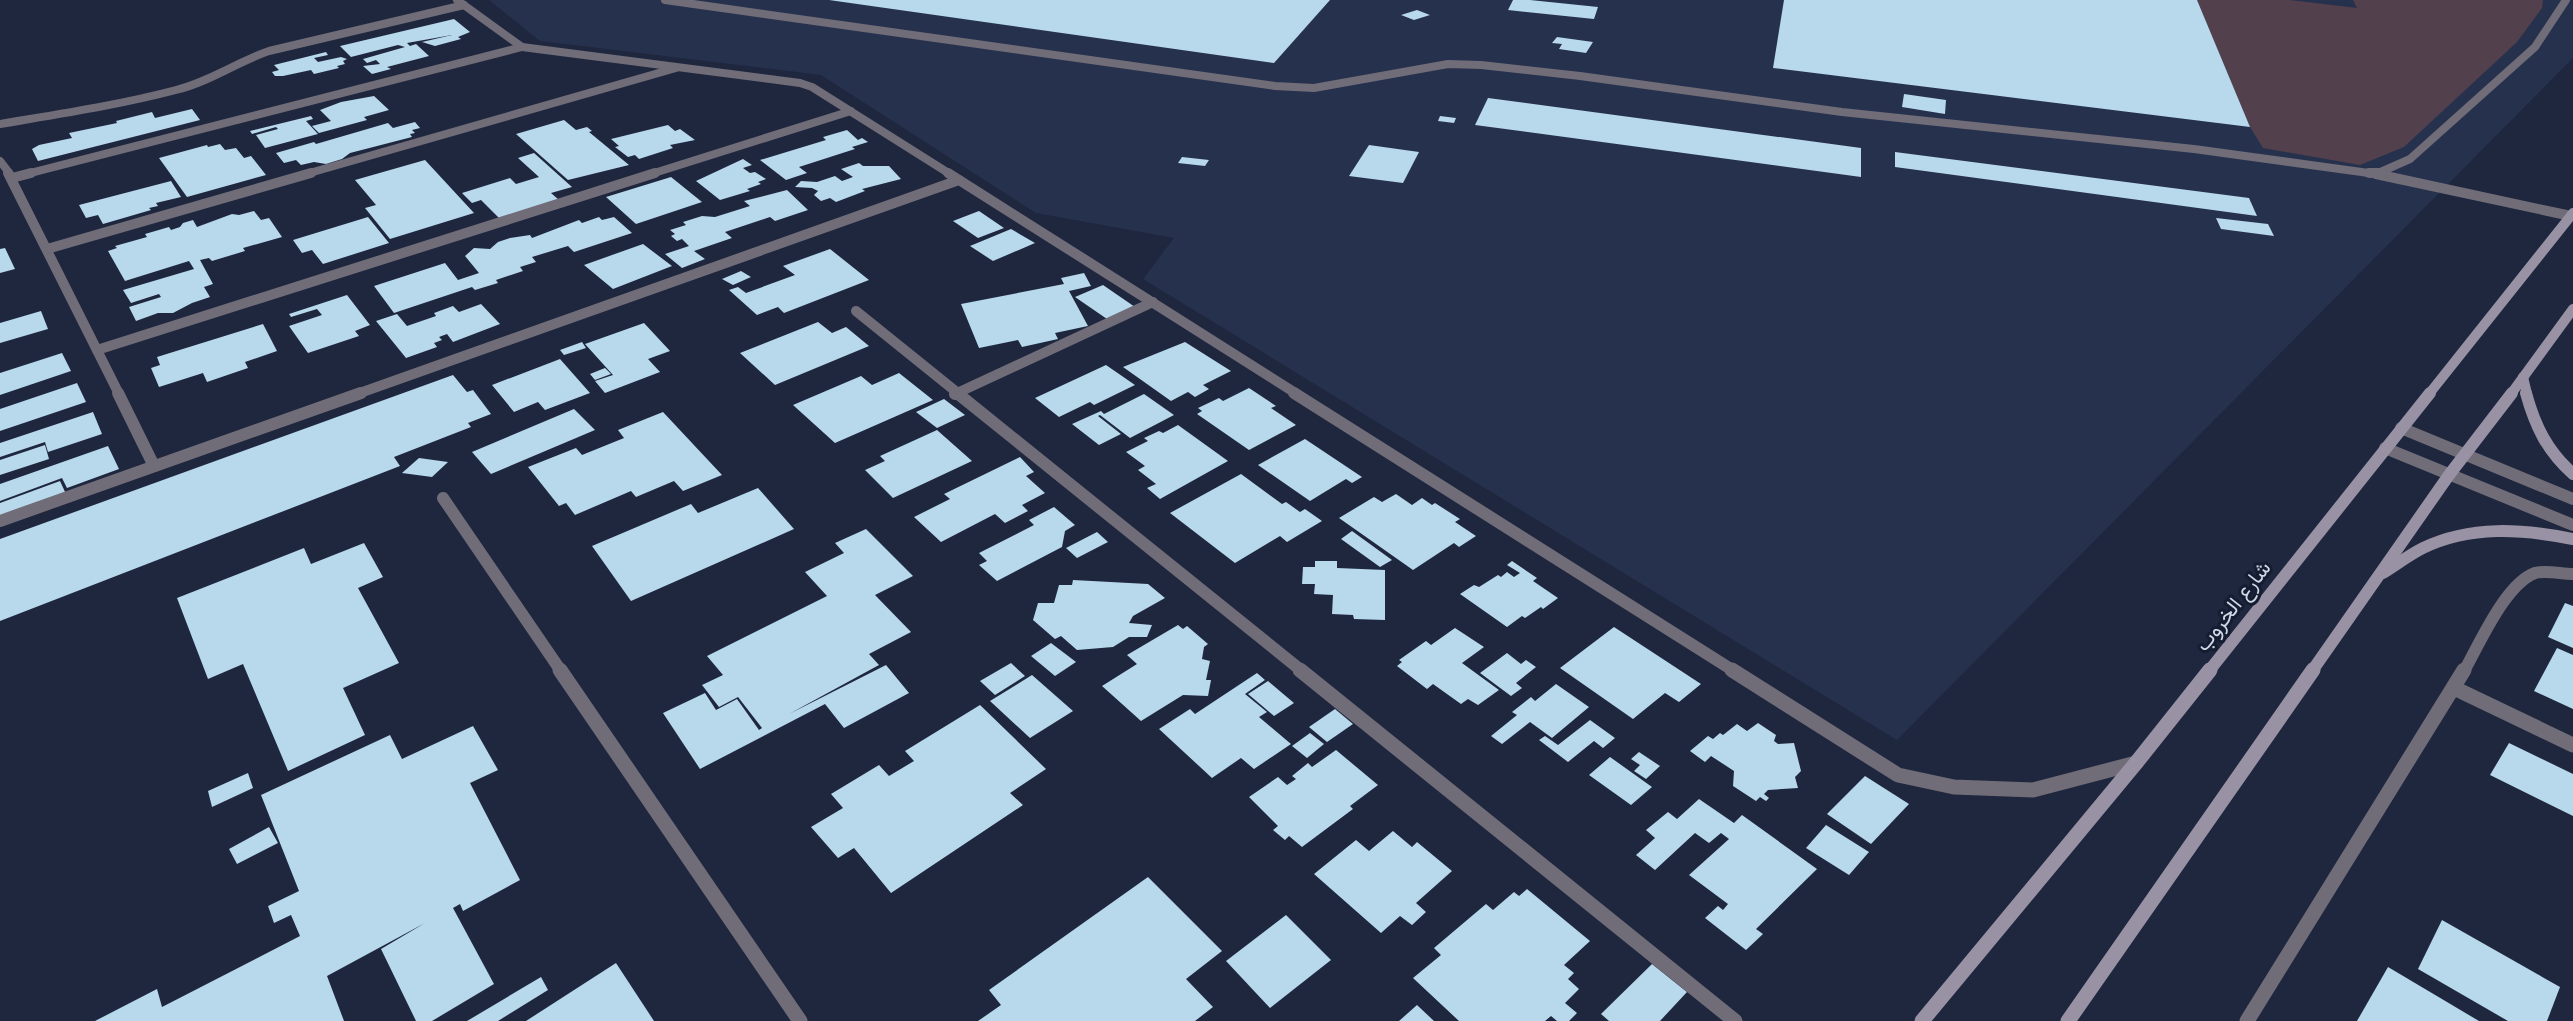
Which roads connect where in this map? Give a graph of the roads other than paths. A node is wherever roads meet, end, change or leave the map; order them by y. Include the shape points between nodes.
1 (665, 0) edge
2 (2566, 0) edge
3 (460, 2) edge
4 (522, 46) junction
5 (683, 66) junction
6 (851, 111) junction
7 (0, 124) edge
8 (0, 161) edge
9 (2376, 174) junction
10 (12, 178) junction
11 (959, 180) junction
12 (2572, 214) edge
13 (47, 249) junction
14 (1153, 302) junction
15 (2573, 309) edge
16 (856, 311) dead end
17 (97, 350) junction
18 (2523, 377) junction
19 (955, 394) junction
20 (2401, 428) junction
21 (2385, 448) junction
22 (2468, 454) junction
23 (154, 466) junction
24 (2573, 474) edge
25 (2449, 475) junction
26 (443, 498) dead end
27 (2573, 499) edge
28 (0, 521) edge
29 (2573, 525) edge
30 (2573, 539) edge
31 (2573, 574) edge
32 (2377, 577) junction
33 (2454, 688) junction
34 (2573, 745) edge
35 (2136, 763) junction
36 (800, 1021) edge
37 (1735, 1021) edge
38 (1922, 1021) edge
39 (2068, 1021) edge
40 (2247, 1021) edge

1 - 9 street via 1275,86 1314,88 1448,64 1481,65 1842,112 2194,149
2 - 9 street via 2535,47 2410,159
3 - 4 street
3 - 7 street via 269,51 177,90
4 - 5 street
4 - 10 street
5 - 6 street via 800,83
5 - 13 street
6 - 11 street
6 - 17 street
8 - 10 street
9 - 12 street
10 - 13 street
11 - 14 street
11 - 23 street
12 - 20 main road, شارع الخروب
13 - 17 street
14 - 19 street
14 - 35 street via 1898,776 1954,787 2033,790
15 - 18 main road
16 - 19 street
17 - 23 street
18 - 22 main road
18 - 24 main road via 2534,425 2548,449
19 - 37 street
20 - 21 main road, شارع الخروب
20 - 22 street
21 - 25 street
21 - 35 main road, شارع الخروب
22 - 25 main road
22 - 27 street
23 - 28 street
25 - 29 street
25 - 32 main road
26 - 36 street
30 - 32 main road via 2494,529 2459,535 2424,548
31 - 33 street via 2536,573 2517,585
32 - 39 main road
33 - 34 street
33 - 40 street
35 - 38 main road, شارع الخروب

